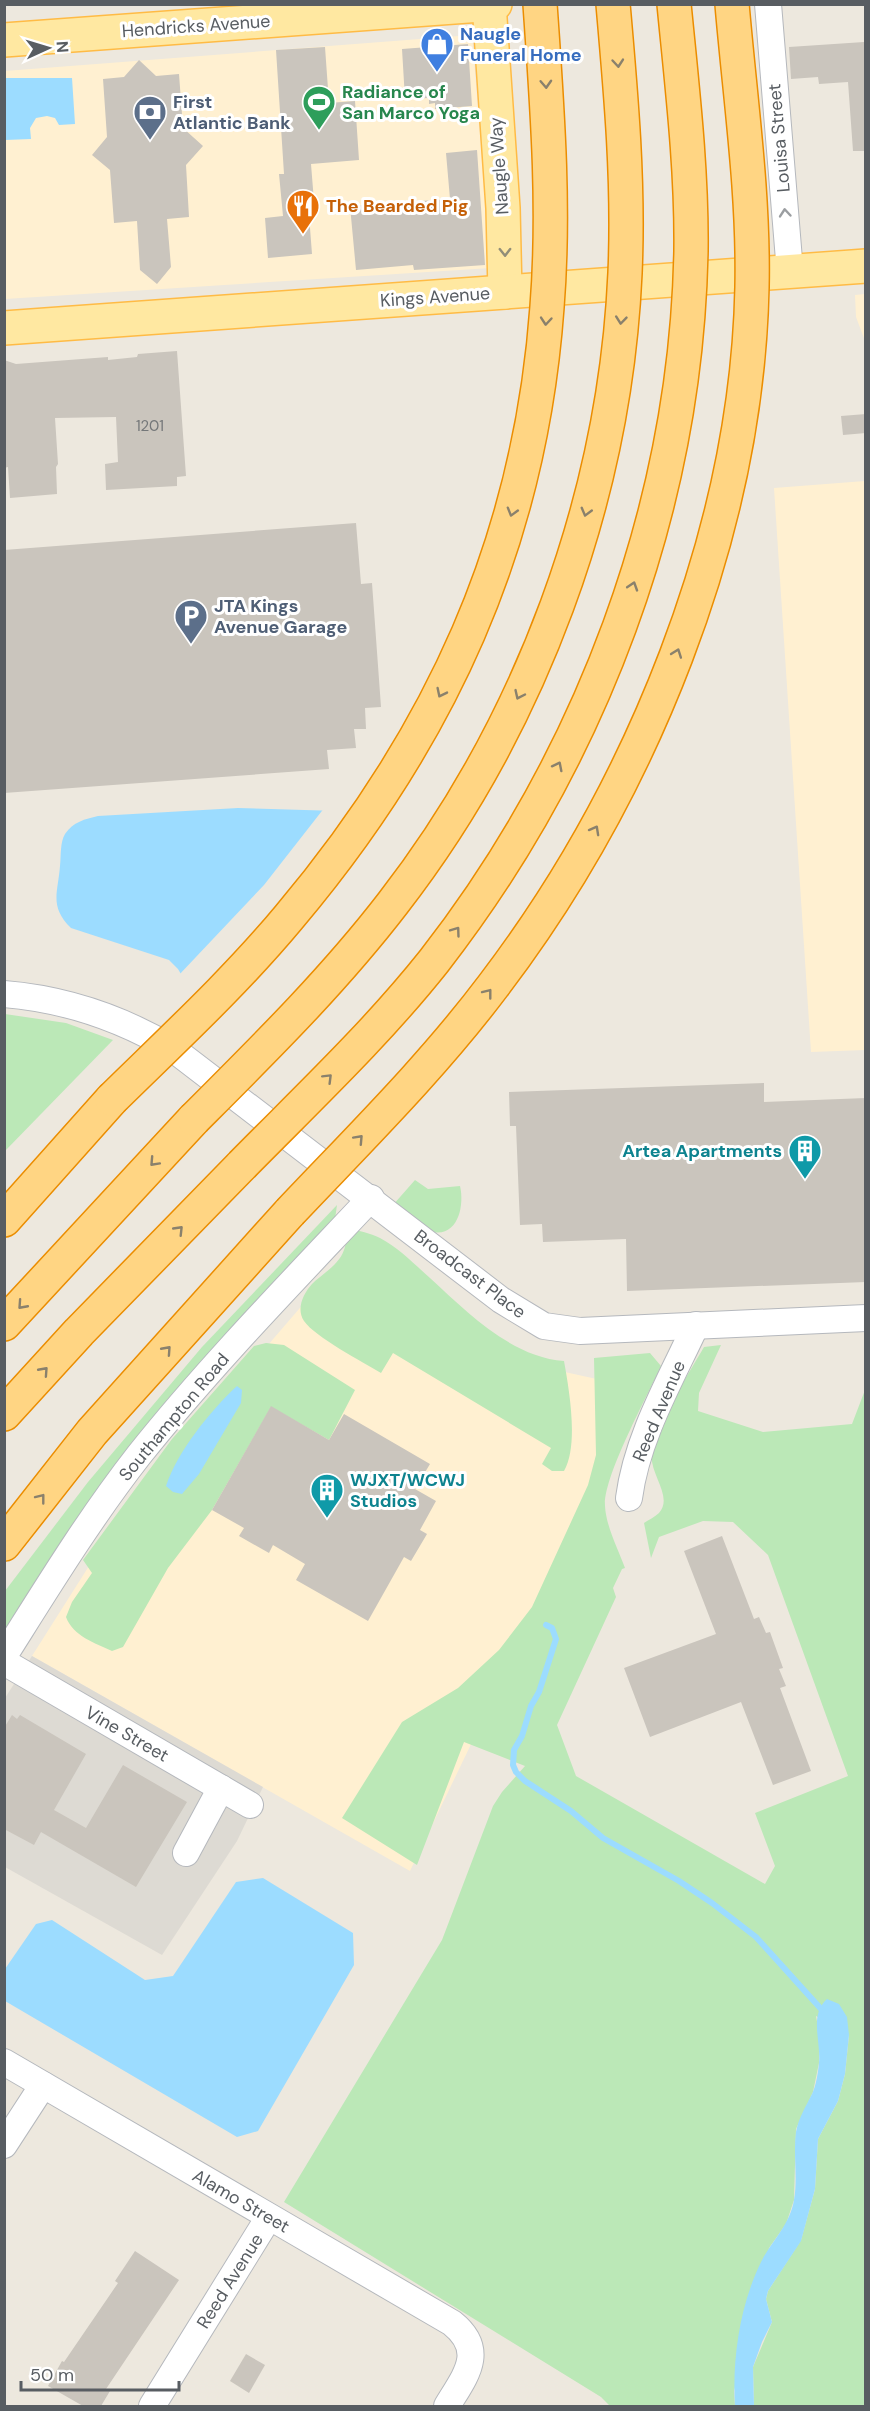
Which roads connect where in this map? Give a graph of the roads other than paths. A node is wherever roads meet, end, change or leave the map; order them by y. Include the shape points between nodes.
1 (495, 4) edge
2 (540, 4) edge
3 (613, 4) edge
4 (674, 4) edge
5 (732, 4) edge
6 (768, 4) edge
7 (489, 5) edge
8 (4, 40) edge
9 (866, 266) edge
10 (790, 272) junction
11 (505, 292) junction
12 (4, 328) edge
13 (4, 994) edge
14 (112, 1099) junction
15 (371, 1198) junction
16 (4, 1202) edge
17 (4, 1220) edge
18 (866, 1318) edge
19 (4, 1324) edge
20 (696, 1325) junction
21 (4, 1414) edge
22 (629, 1498) dead end
23 (4, 1544) edge
24 (4, 1656) edge
25 (4, 1662) edge
26 (221, 1788) junction
27 (250, 1805) dead end
28 (186, 1853) dead end
29 (4, 2062) edge
30 (43, 2085) junction
31 (4, 2145) edge
32 (269, 2217) junction
33 (152, 2406) edge
34 (447, 2406) edge

1 - 7 main road, Hendricks Avenue
2 -> 14 highway, bridge via 550,190 550,267 544,343 520,482 483,598 424,725 359,828 262,948
3 -> 19 highway, bridge via 627,199 622,314 613,388 580,535 527,677 457,809 366,937
21 -> 4 highway, bridge via 384,1020 432,963 510,850 584,714 640,566 667,462 687,334 689,165
23 -> 5 highway, bridge via 92,1432 444,1047 516,955 572,871 642,737 697,594 719,517 741,403 752,277
10 -> 6 street, Louisa Street
7 - 8 main road, Hendricks Avenue
7 -> 11 main road, Naugle Way
9 - 10 main road, Kings Avenue
10 - 11 main road, Kings Avenue
11 - 12 main road, Kings Avenue
13 - 15 street, Broadcast Place via 50,1000 98,1013 158,1040 199,1066
14 - 16 highway
14 - 17 highway
15 - 20 street, Broadcast Place via 501,1300 544,1326 580,1331
15 - 24 street, Southampton Road via 216,1364 144,1449 84,1531
18 - 20 street, Broadcast Place
20 - 22 street, Reed Avenue via 645,1434
25 - 26 street, Vine Street
26 - 27 street, Vine Street
26 - 28 street
29 - 30 street, Alamo Street
30 - 31 street
30 - 32 street, Alamo Street
32 - 33 street, Reed Avenue
32 - 34 street, Alamo Street via 464,2333 471,2346 471,2362

